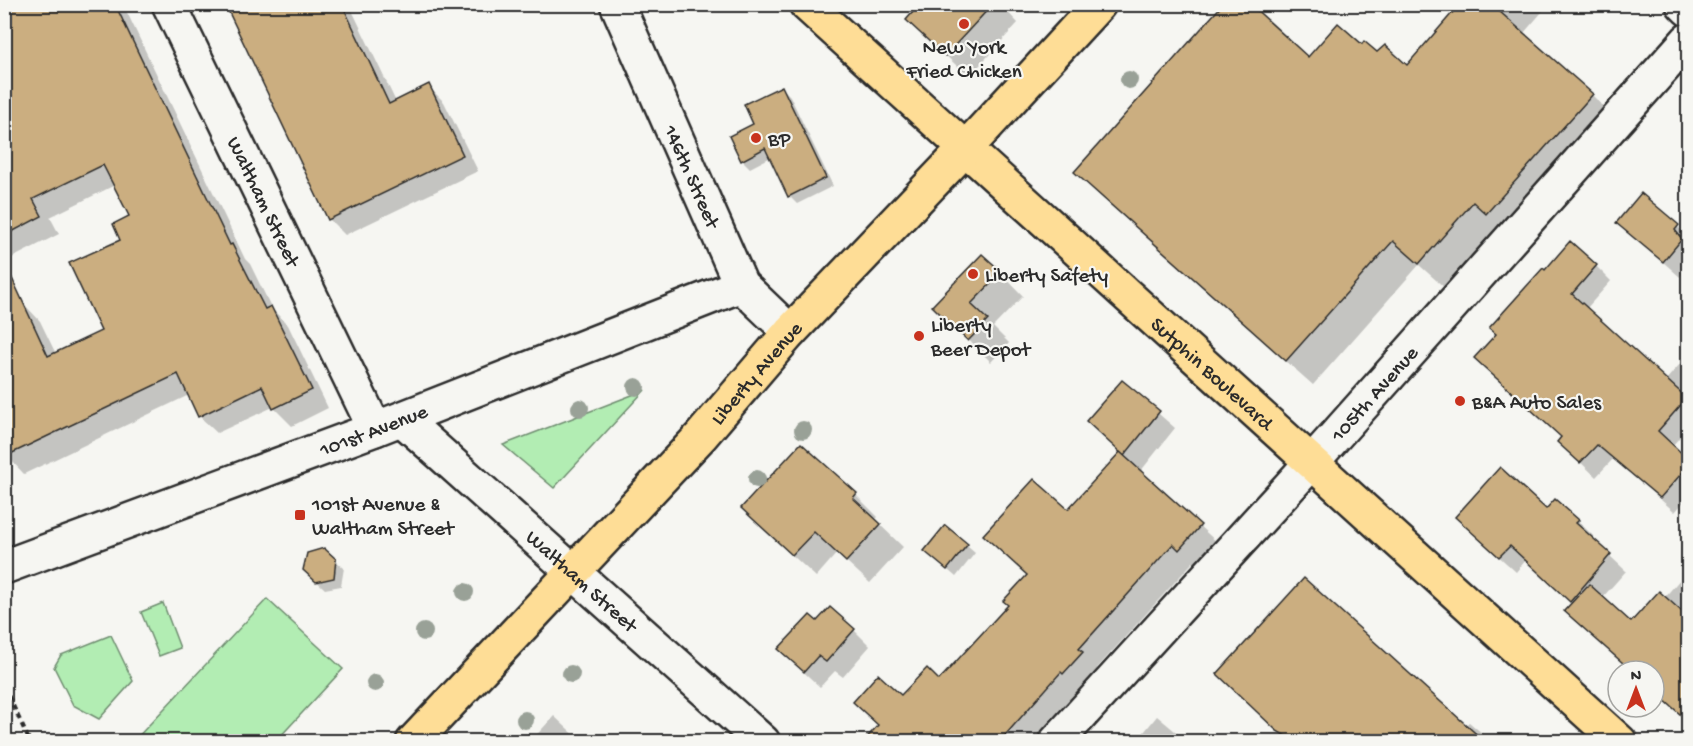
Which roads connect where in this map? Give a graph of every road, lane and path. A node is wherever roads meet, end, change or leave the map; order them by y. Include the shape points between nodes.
1 (169, 4) edge
2 (617, 4) edge
3 (806, 4) edge
4 (1683, 4) edge
5 (1689, 9) edge
6 (1083, 11) edge
7 (1689, 40) edge
8 (966, 148) junction
9 (741, 285) junction
10 (790, 332) junction
11 (389, 424) junction
12 (1312, 462) junction
13 (4, 567) edge
14 (573, 571) junction
15 (4, 686) edge
16 (30, 741) edge
17 (413, 741) edge
18 (763, 741) edge
19 (1056, 741) edge
20 (1620, 741) edge

1 - 11 street, Waltham Street
2 - 9 street, 146th Street
3 - 8 main road, Sutphin Boulevard
4 - 5 street
6 - 8 main road, Liberty Avenue
7 - 12 street, 105th Avenue
8 - 10 main road, Liberty Avenue
8 - 12 main road, Sutphin Boulevard
9 - 10 street, 146th Street
9 - 11 street, 101st Avenue
10 - 14 main road, Liberty Avenue via 701,436
11 - 13 street, 101st Avenue
11 - 14 street, Waltham Street
12 - 19 street, 105th Avenue
12 - 20 main road, Sutphin Boulevard
14 - 17 main road, Liberty Avenue
14 - 18 street, Waltham Street
15 - 16 path

